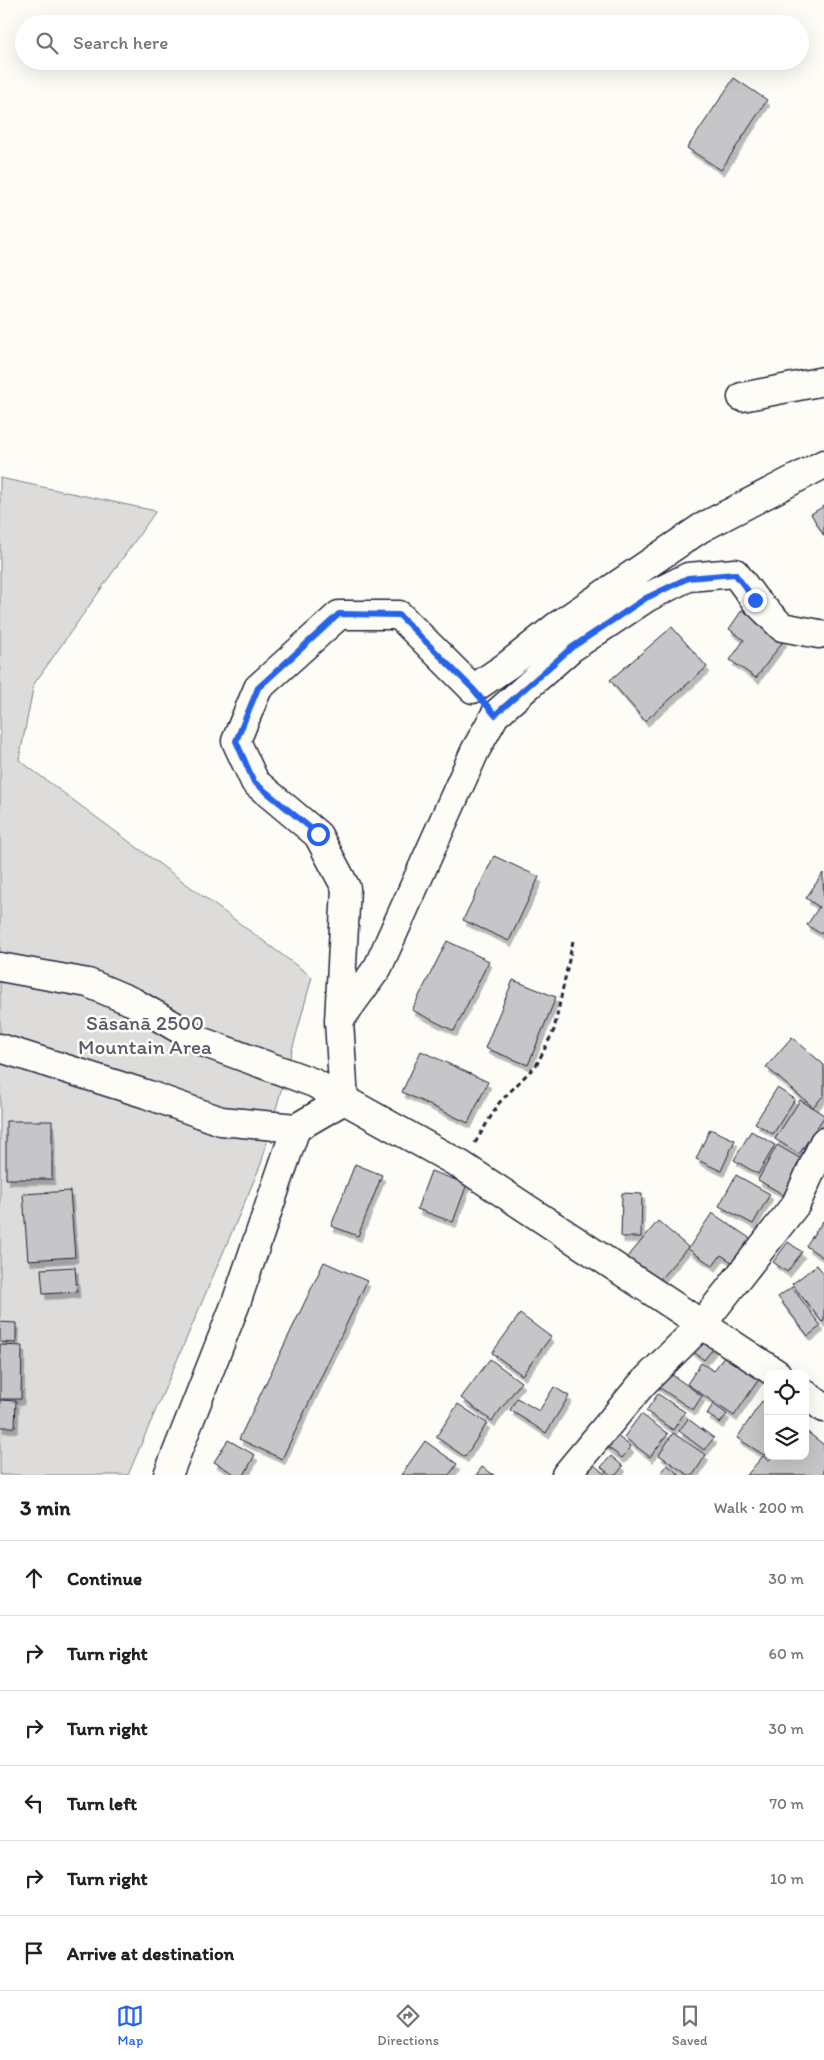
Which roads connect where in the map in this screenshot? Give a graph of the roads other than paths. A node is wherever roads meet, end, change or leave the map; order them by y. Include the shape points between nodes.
1 (824, 382) edge
2 (742, 397) dead end
3 (824, 464) edge
4 (819, 634) dead end
5 (473, 689) junction
6 (495, 715) junction
7 (0, 967) edge
8 (339, 1020) junction
9 (0, 1048) edge
10 (344, 1100) junction
11 (296, 1128) junction
12 (824, 1142) edge
13 (702, 1324) junction
14 (772, 1370) edge
15 (809, 1397) edge
16 (824, 1408) edge
17 (168, 1475) edge
18 (566, 1475) edge

1 - 2 street
3 - 5 street via 702,528 557,626
4 - 6 street via 782,627 735,574 688,578 646,598 571,648
5 - 6 street
5 - 8 street via 399,615 339,614 258,688 236,741 254,782 318,834 346,888
6 - 8 street via 475,751 378,967
7 - 10 street via 88,983 133,1002 200,1041 314,1083
8 - 10 street
9 - 11 street via 146,1094 221,1122
10 - 11 street
10 - 13 street via 461,1165
11 - 17 street via 236,1303
12 - 13 street via 796,1204
13 - 14 street
13 - 18 street via 642,1384
15 - 16 street

